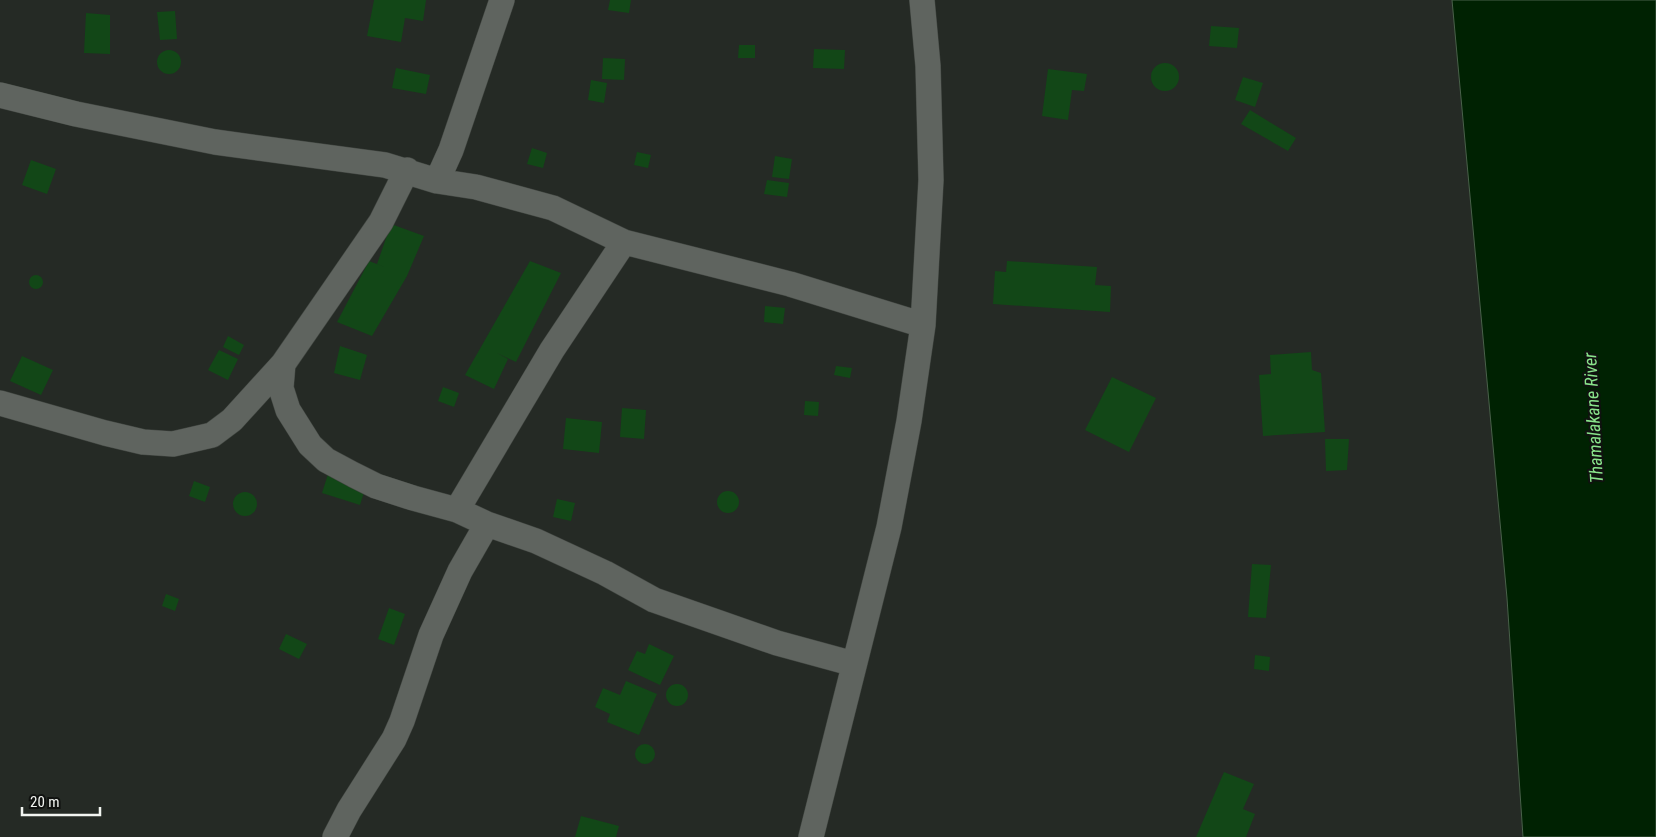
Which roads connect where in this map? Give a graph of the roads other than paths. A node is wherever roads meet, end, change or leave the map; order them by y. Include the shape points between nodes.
1 (502, 0) edge
2 (922, 0) edge
3 (0, 95) edge
4 (407, 170) junction
5 (437, 181) junction
6 (624, 242) junction
7 (923, 325) junction
8 (283, 364) junction
9 (0, 403) edge
10 (457, 510) junction
11 (487, 524) junction
12 (854, 664) junction
13 (335, 837) edge
14 (811, 837) edge

1 - 5 street via 458,132
2 - 7 street via 928,66 931,180
3 - 4 street via 215,142 337,157
4 - 5 street
4 - 8 street via 381,222
5 - 6 street via 476,187 553,208
6 - 7 street via 790,284
6 - 10 street via 552,350
7 - 12 street via 889,527
8 - 9 street via 232,420 212,435 173,444 143,442 105,433
8 - 10 street via 281,388 288,410 310,445 326,460 376,486
10 - 11 street
11 - 12 street via 536,541 654,600 777,643
11 - 13 street via 460,571 431,635 394,739
12 - 14 street

